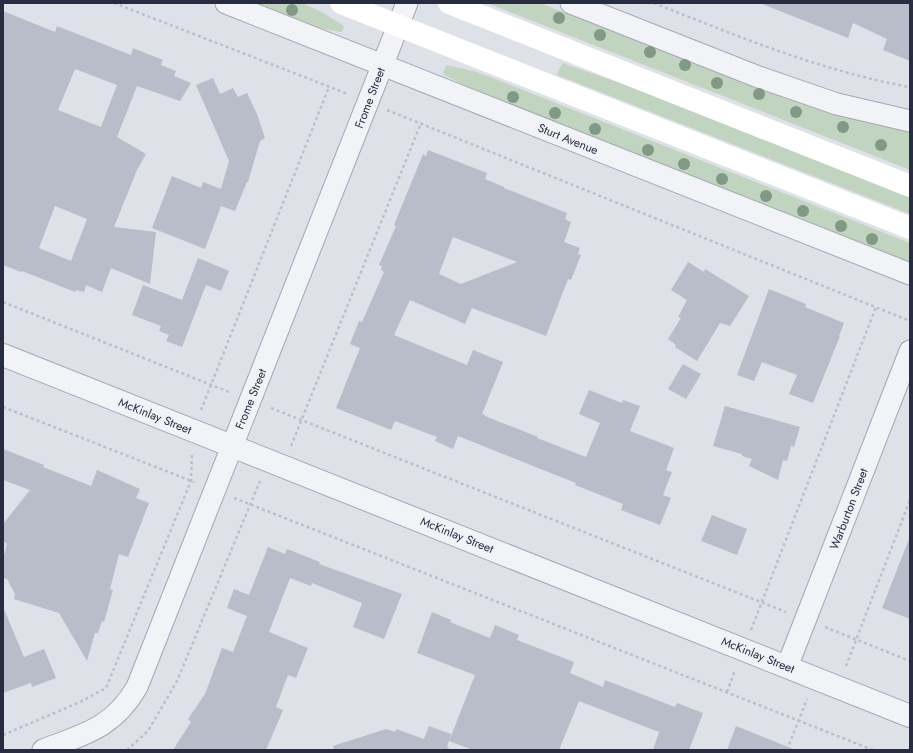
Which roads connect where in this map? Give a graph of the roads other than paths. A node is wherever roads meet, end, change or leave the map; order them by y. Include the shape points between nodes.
1 (226, 3) edge
2 (341, 3) edge
3 (407, 3) edge
4 (449, 3) edge
5 (571, 3) edge
6 (398, 25) junction
7 (382, 66) junction
8 (910, 121) edge
9 (910, 186) edge
10 (910, 228) edge
11 (910, 274) edge
12 (910, 351) edge
13 (3, 355) edge
14 (232, 446) junction
15 (787, 667) junction
16 (910, 716) edge
17 (44, 750) edge

1 - 7 street, Sturt Avenue
2 - 6 main road
3 - 6 street, Frome Street
4 - 9 main road
5 - 8 street via 770,81 837,104
6 - 7 street, Frome Street
6 - 10 main road
7 - 11 street, Sturt Avenue
7 - 14 street, Frome Street
12 - 15 street, Warburton Street
13 - 14 street, McKinlay Street
14 - 15 street, McKinlay Street
14 - 17 street, Frome Street via 145,668 130,699 117,714 92,731
15 - 16 street, McKinlay Street

